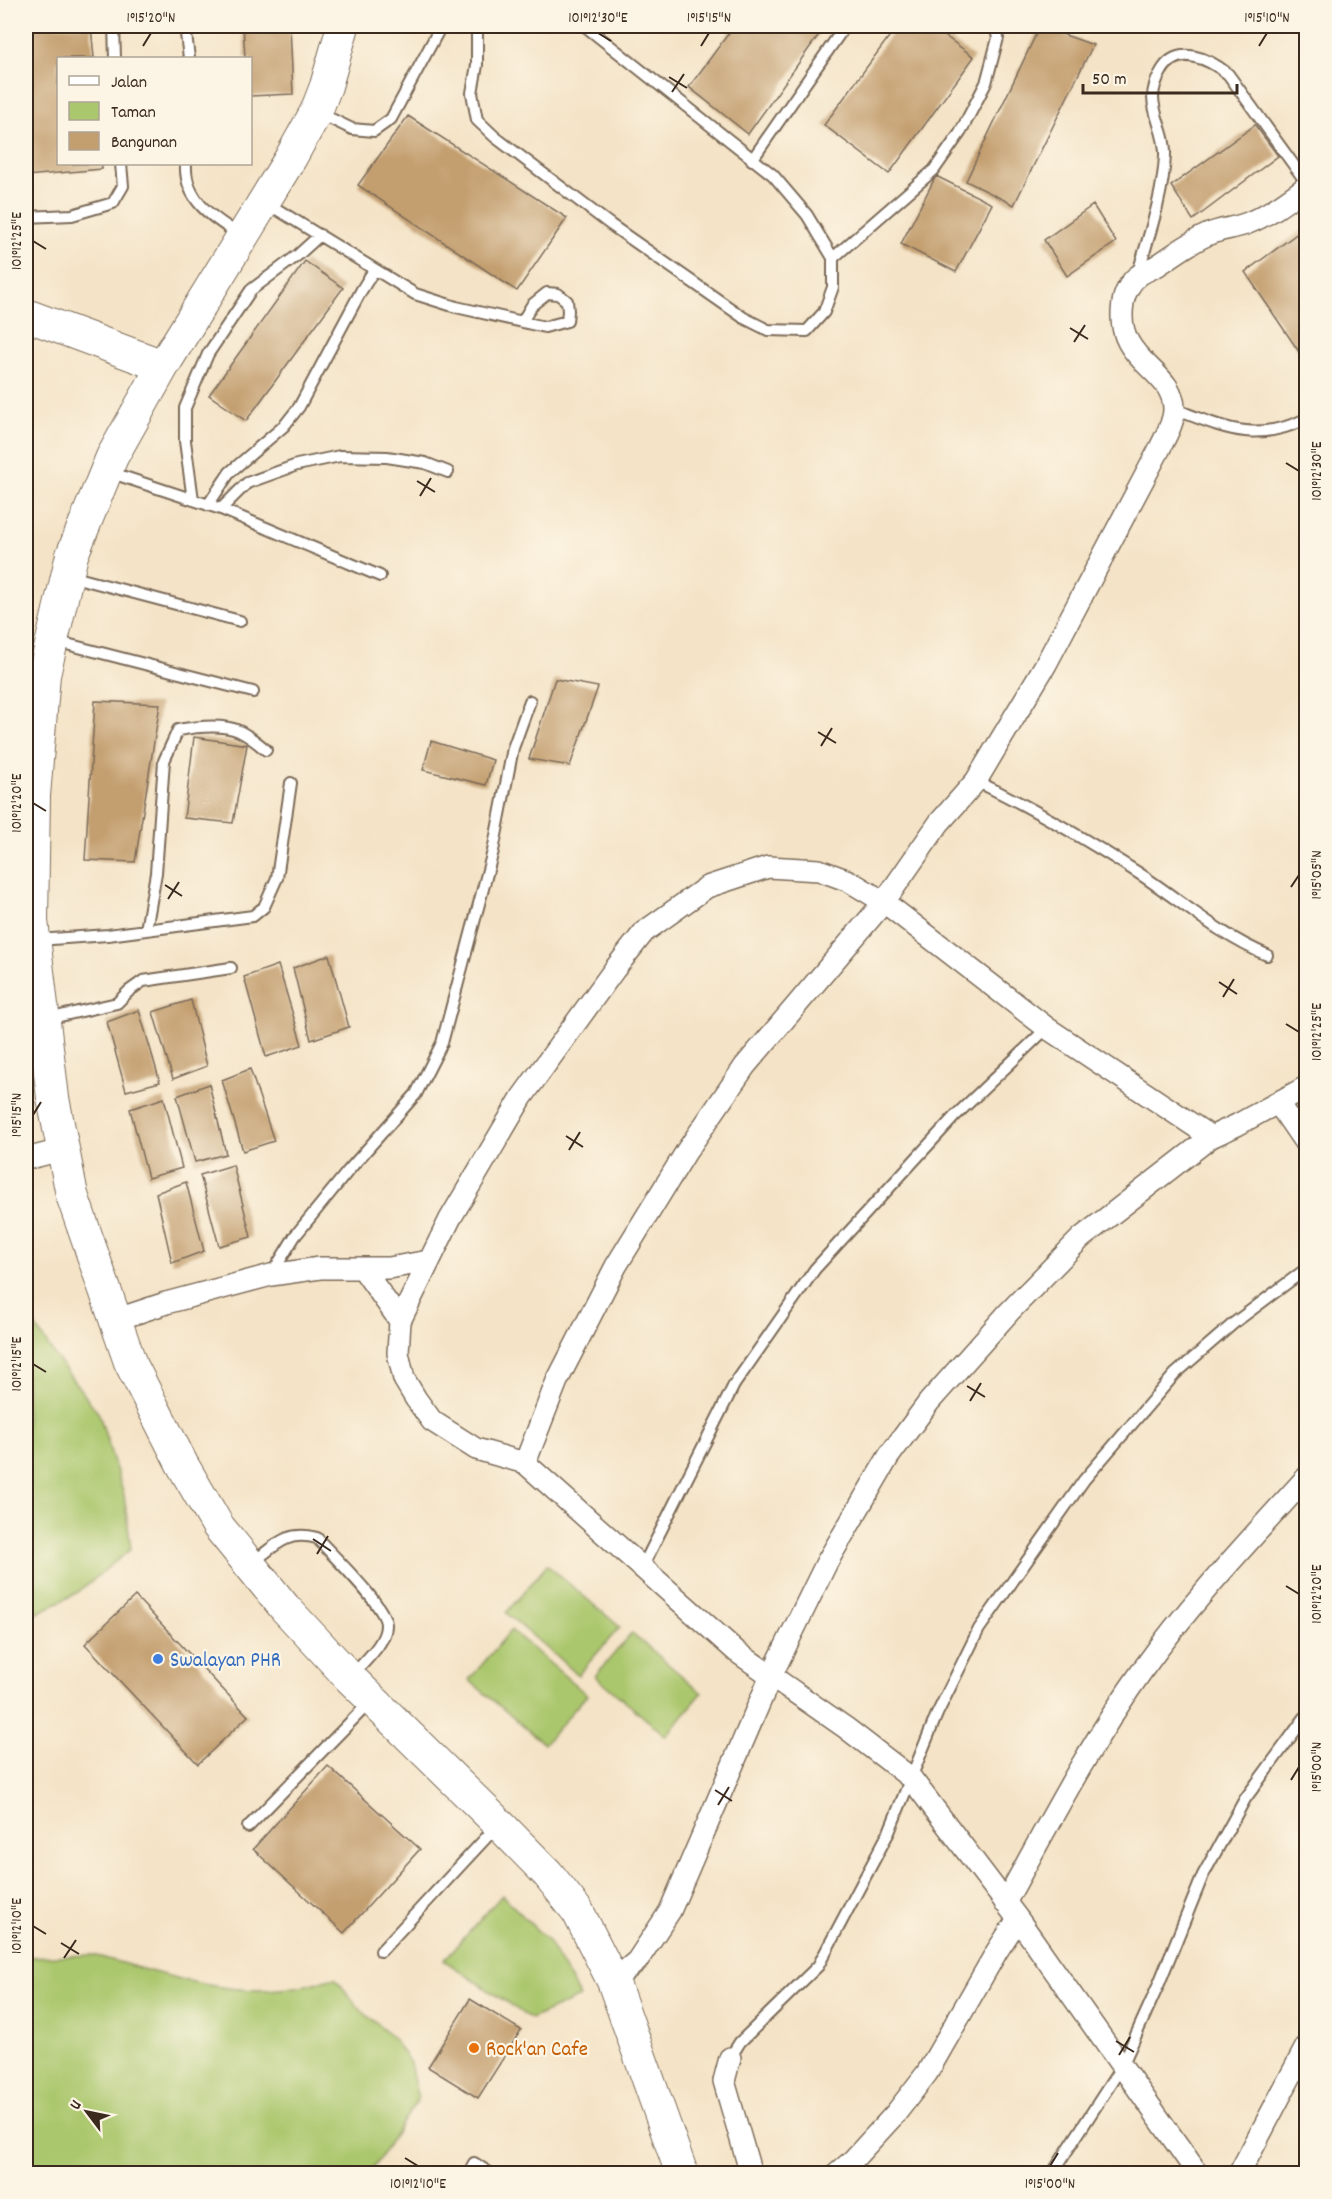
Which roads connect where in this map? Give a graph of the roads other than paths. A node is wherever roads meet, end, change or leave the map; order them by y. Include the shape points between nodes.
1 (114, 26) edge
2 (185, 26) edge
3 (344, 26) edge
4 (441, 26) edge
5 (475, 26) edge
6 (585, 26) edge
7 (845, 26) edge
8 (995, 26) edge
9 (115, 57) edge
10 (189, 57) edge
11 (316, 112) junction
12 (752, 160) junction
13 (121, 165) edge
14 (186, 165) edge
15 (1306, 184) edge
16 (264, 202) junction
17 (26, 217) edge
18 (321, 235) junction
19 (243, 237) junction
20 (834, 258) junction
21 (374, 270) junction
22 (1137, 276) junction
23 (26, 315) edge
24 (522, 322) dead end
25 (163, 366) junction
26 (1174, 410) junction
27 (1306, 419) edge
28 (106, 471) junction
29 (448, 472) dead end
30 (193, 500) junction
31 (208, 505) junction
32 (221, 509) junction
33 (67, 576) junction
34 (380, 576) dead end
35 (240, 621) dead end
36 (52, 640) junction
37 (253, 692) dead end
38 (530, 701) dead end
39 (266, 750) dead end
40 (976, 781) junction
41 (291, 783) dead end
42 (884, 902) junction
43 (146, 930) junction
44 (34, 940) junction
45 (1267, 956) dead end
46 (231, 968) dead end
47 (44, 1020) junction
48 (1047, 1028) junction
49 (1306, 1087) edge
50 (1278, 1103) junction
51 (1210, 1137) junction
52 (1306, 1144) edge
53 (65, 1149) junction
54 (26, 1159) edge
55 (429, 1261) junction
56 (363, 1269) junction
57 (1306, 1269) edge
58 (271, 1275) junction
59 (115, 1320) junction
60 (400, 1321) junction
61 (525, 1463) junction
62 (1306, 1478) edge
63 (250, 1564) junction
64 (642, 1568) junction
65 (771, 1676) junction
66 (350, 1678) junction
67 (372, 1700) junction
68 (1306, 1716) edge
69 (911, 1778) junction
70 (500, 1824) junction
71 (248, 1827) dead end
72 (1011, 1911) junction
73 (381, 1951) dead end
74 (613, 1981) junction
75 (1306, 2047) edge
76 (730, 2058) joint
77 (1122, 2066) junction
78 (468, 2174) edge
79 (491, 2174) edge
80 (682, 2174) edge
81 (751, 2174) edge
82 (837, 2174) edge
83 (1052, 2174) edge
84 (1198, 2174) edge
85 (1239, 2174) edge

1 - 9 lane
2 - 10 lane
3 - 11 street
4 - 11 lane via 391,119 374,131 352,129
5 - 20 lane via 477,65 472,93 477,120 611,225 744,318 768,330 807,331 824,312 833,286
6 - 12 lane
7 - 12 lane
8 - 20 lane via 998,38 986,83 960,134 934,170
11 - 16 street
12 - 20 lane via 773,175 807,215
13 - 17 lane via 123,186 113,203 72,215
14 - 19 lane via 196,201 210,216
15 - 22 street via 1275,210 1189,243
15 - 22 lane via 1228,74 1198,57 1174,58 1164,66 1153,90 1165,155 1154,222
16 - 18 lane
16 - 19 street
18 - 21 lane
18 - 30 lane via 251,290 208,354 185,408
19 - 25 street
21 - 24 lane via 415,294
21 - 31 lane via 284,426 231,472
22 - 26 street via 1124,295 1123,333 1130,348 1161,380
23 - 25 street
25 - 28 street
26 - 27 lane via 1232,430 1255,433
26 - 40 street via 1160,448 1046,664
28 - 30 lane
28 - 33 street
29 - 32 lane via 416,461 340,456 297,465 247,483
30 - 31 lane
31 - 32 lane
32 - 34 lane
33 - 35 lane
33 - 36 street
36 - 37 lane
36 - 44 street via 44,675 34,796
38 - 58 lane via 513,748 494,850 442,1043 416,1095 295,1236
39 - 43 lane via 237,730 197,726 178,730 164,761 156,873
40 - 42 street via 939,823
40 - 45 lane via 1027,805 1140,874 1247,947
41 - 43 lane via 277,878 264,906 253,916
42 - 48 street
42 - 55 street via 849,881 819,870 768,867 707,887 644,932 522,1096
42 - 61 street via 745,1066 686,1152 610,1276 556,1381
43 - 44 lane
44 - 47 street
46 - 47 lane via 143,981 117,1003
47 - 53 street via 53,1098
48 - 51 street
48 - 64 lane via 954,1117 815,1269 735,1385
49 - 50 street
50 - 51 street
50 - 52 street
51 - 65 street via 1081,1238 929,1402 889,1456 827,1562
53 - 54 street
53 - 59 street via 72,1195
55 - 56 street
55 - 60 street
56 - 58 street via 320,1268
56 - 60 street
57 - 69 lane via 1175,1374 1084,1480 979,1629
58 - 59 street
59 - 63 street via 130,1362 182,1464 218,1526
60 - 61 street via 398,1353 404,1379 432,1421 476,1449
61 - 64 street
62 - 72 street via 1222,1570 1144,1667 1091,1747
63 - 66 street
63 - 66 lane via 284,1538 302,1534 317,1538 382,1610 386,1626 380,1642
64 - 65 street via 737,1652
65 - 69 street
65 - 74 street via 670,1911 637,1961
66 - 67 street
67 - 70 street
67 - 71 lane
68 - 77 lane via 1245,1798 1203,1875
69 - 72 street
69 - 76 lane via 889,1832 818,1966 740,2042
70 - 73 lane
70 - 74 street via 578,1912
72 - 77 street
72 - 82 street via 997,1951 927,2073 896,2113
74 - 80 street
75 - 85 street
76 - 81 street via 724,2081
77 - 83 lane
77 - 84 street
78 - 79 lane via 474,2163

